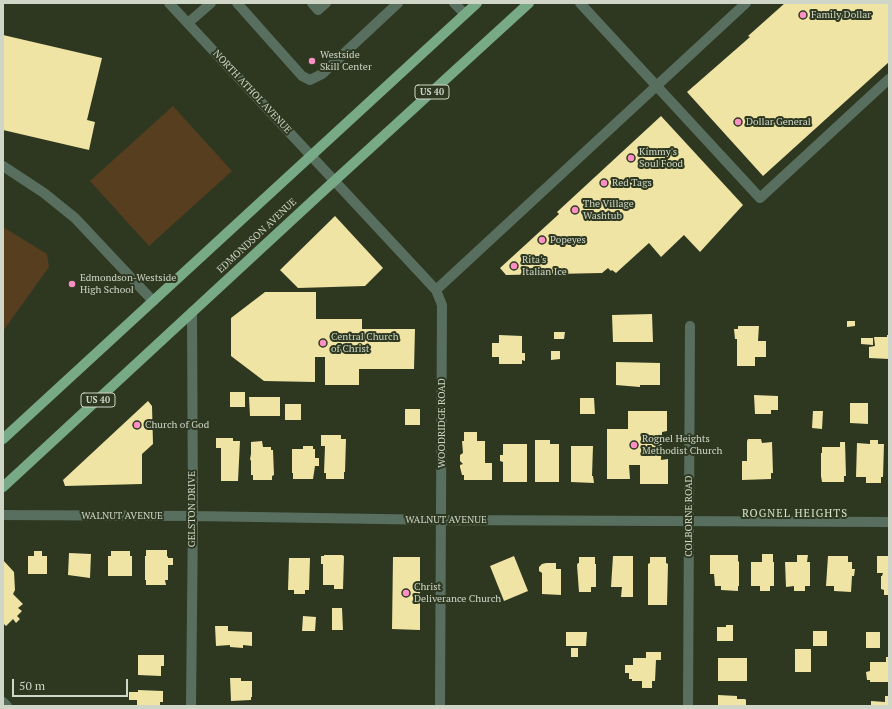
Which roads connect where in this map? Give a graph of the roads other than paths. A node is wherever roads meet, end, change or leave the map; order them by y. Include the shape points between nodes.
1 (169, 3) edge
2 (210, 3) edge
3 (237, 3) edge
4 (312, 3) edge
5 (326, 3) edge
6 (398, 3) edge
7 (454, 3) edge
8 (477, 3) edge
9 (529, 3) edge
10 (580, 3) edge
11 (746, 3) edge
12 (465, 14) junction
13 (188, 23) junction
14 (889, 79) edge
15 (656, 86) junction
16 (311, 156) junction
17 (3, 166) edge
18 (334, 181) junction
19 (436, 290) junction
20 (153, 301) junction
21 (192, 312) junction
22 (690, 326) dead end
23 (3, 438) edge
24 (3, 488) edge
25 (3, 515) edge
26 (193, 516) junction
27 (441, 520) junction
28 (689, 521) junction
29 (889, 522) edge
30 (3, 702) edge
31 (7, 706) edge
32 (191, 706) edge
33 (440, 706) edge
34 (688, 706) edge

1 - 13 street, NORTH ATHOL AVENUE
2 - 13 street
3 - 6 street via 302,76 310,80 322,74
4 - 5 street via 318,10
7 - 12 street
8 - 12 main road
9 - 18 main road, EDMONDSON AVENUE / US 40
10 - 15 street
11 - 15 street
12 - 16 main road
13 - 16 street, NORTH ATHOL AVENUE
14 - 15 street via 760,198
15 - 19 street
16 - 18 street, NORTH ATHOL AVENUE
16 - 20 main road
17 - 20 street via 44,193 75,218
18 - 19 street, WOODRIDGE ROAD
18 - 21 main road, EDMONDSON AVENUE / US 40
19 - 27 street, WOODRIDGE ROAD via 442,305
20 - 23 main road
21 - 24 main road, EDMONDSON AVENUE / US 40
21 - 26 street, GELSTON DRIVE
22 - 28 street, COLBORNE ROAD
25 - 26 street, WALNUT AVENUE
26 - 27 street, WALNUT AVENUE
26 - 32 street, GELSTON DRIVE
27 - 28 street, WALNUT AVENUE
27 - 33 street, WOODRIDGE ROAD
28 - 29 street, WALNUT AVENUE
28 - 34 street, COLBORNE ROAD
30 - 31 street

